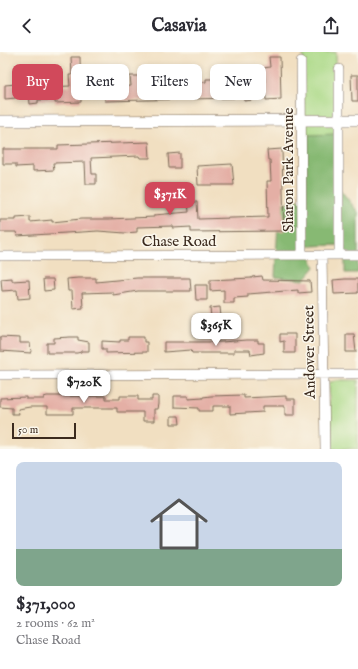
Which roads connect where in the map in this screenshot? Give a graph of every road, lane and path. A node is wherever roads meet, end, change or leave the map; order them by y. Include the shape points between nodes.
1 (301, 61) dead end
2 (339, 69) dead end
3 (302, 120) junction
4 (339, 120) junction
5 (358, 120) edge
6 (0, 121) edge
7 (302, 255) junction
8 (322, 255) junction
9 (339, 255) junction
10 (358, 255) edge
11 (0, 256) edge
12 (323, 374) junction
13 (358, 374) edge
14 (0, 376) edge
15 (325, 449) edge

1 - 3 street, Sharon Park Avenue
2 - 4 street
3 - 4 main road
3 - 6 main road
3 - 7 street, Sharon Park Avenue
4 - 5 main road
4 - 9 street
7 - 8 street, Chase Road
7 - 11 street, Chase Road
8 - 9 street, Chase Road
8 - 12 street, Andover Street
9 - 10 street, Chase Road
12 - 13 street
12 - 14 street
12 - 15 street, Andover Street

